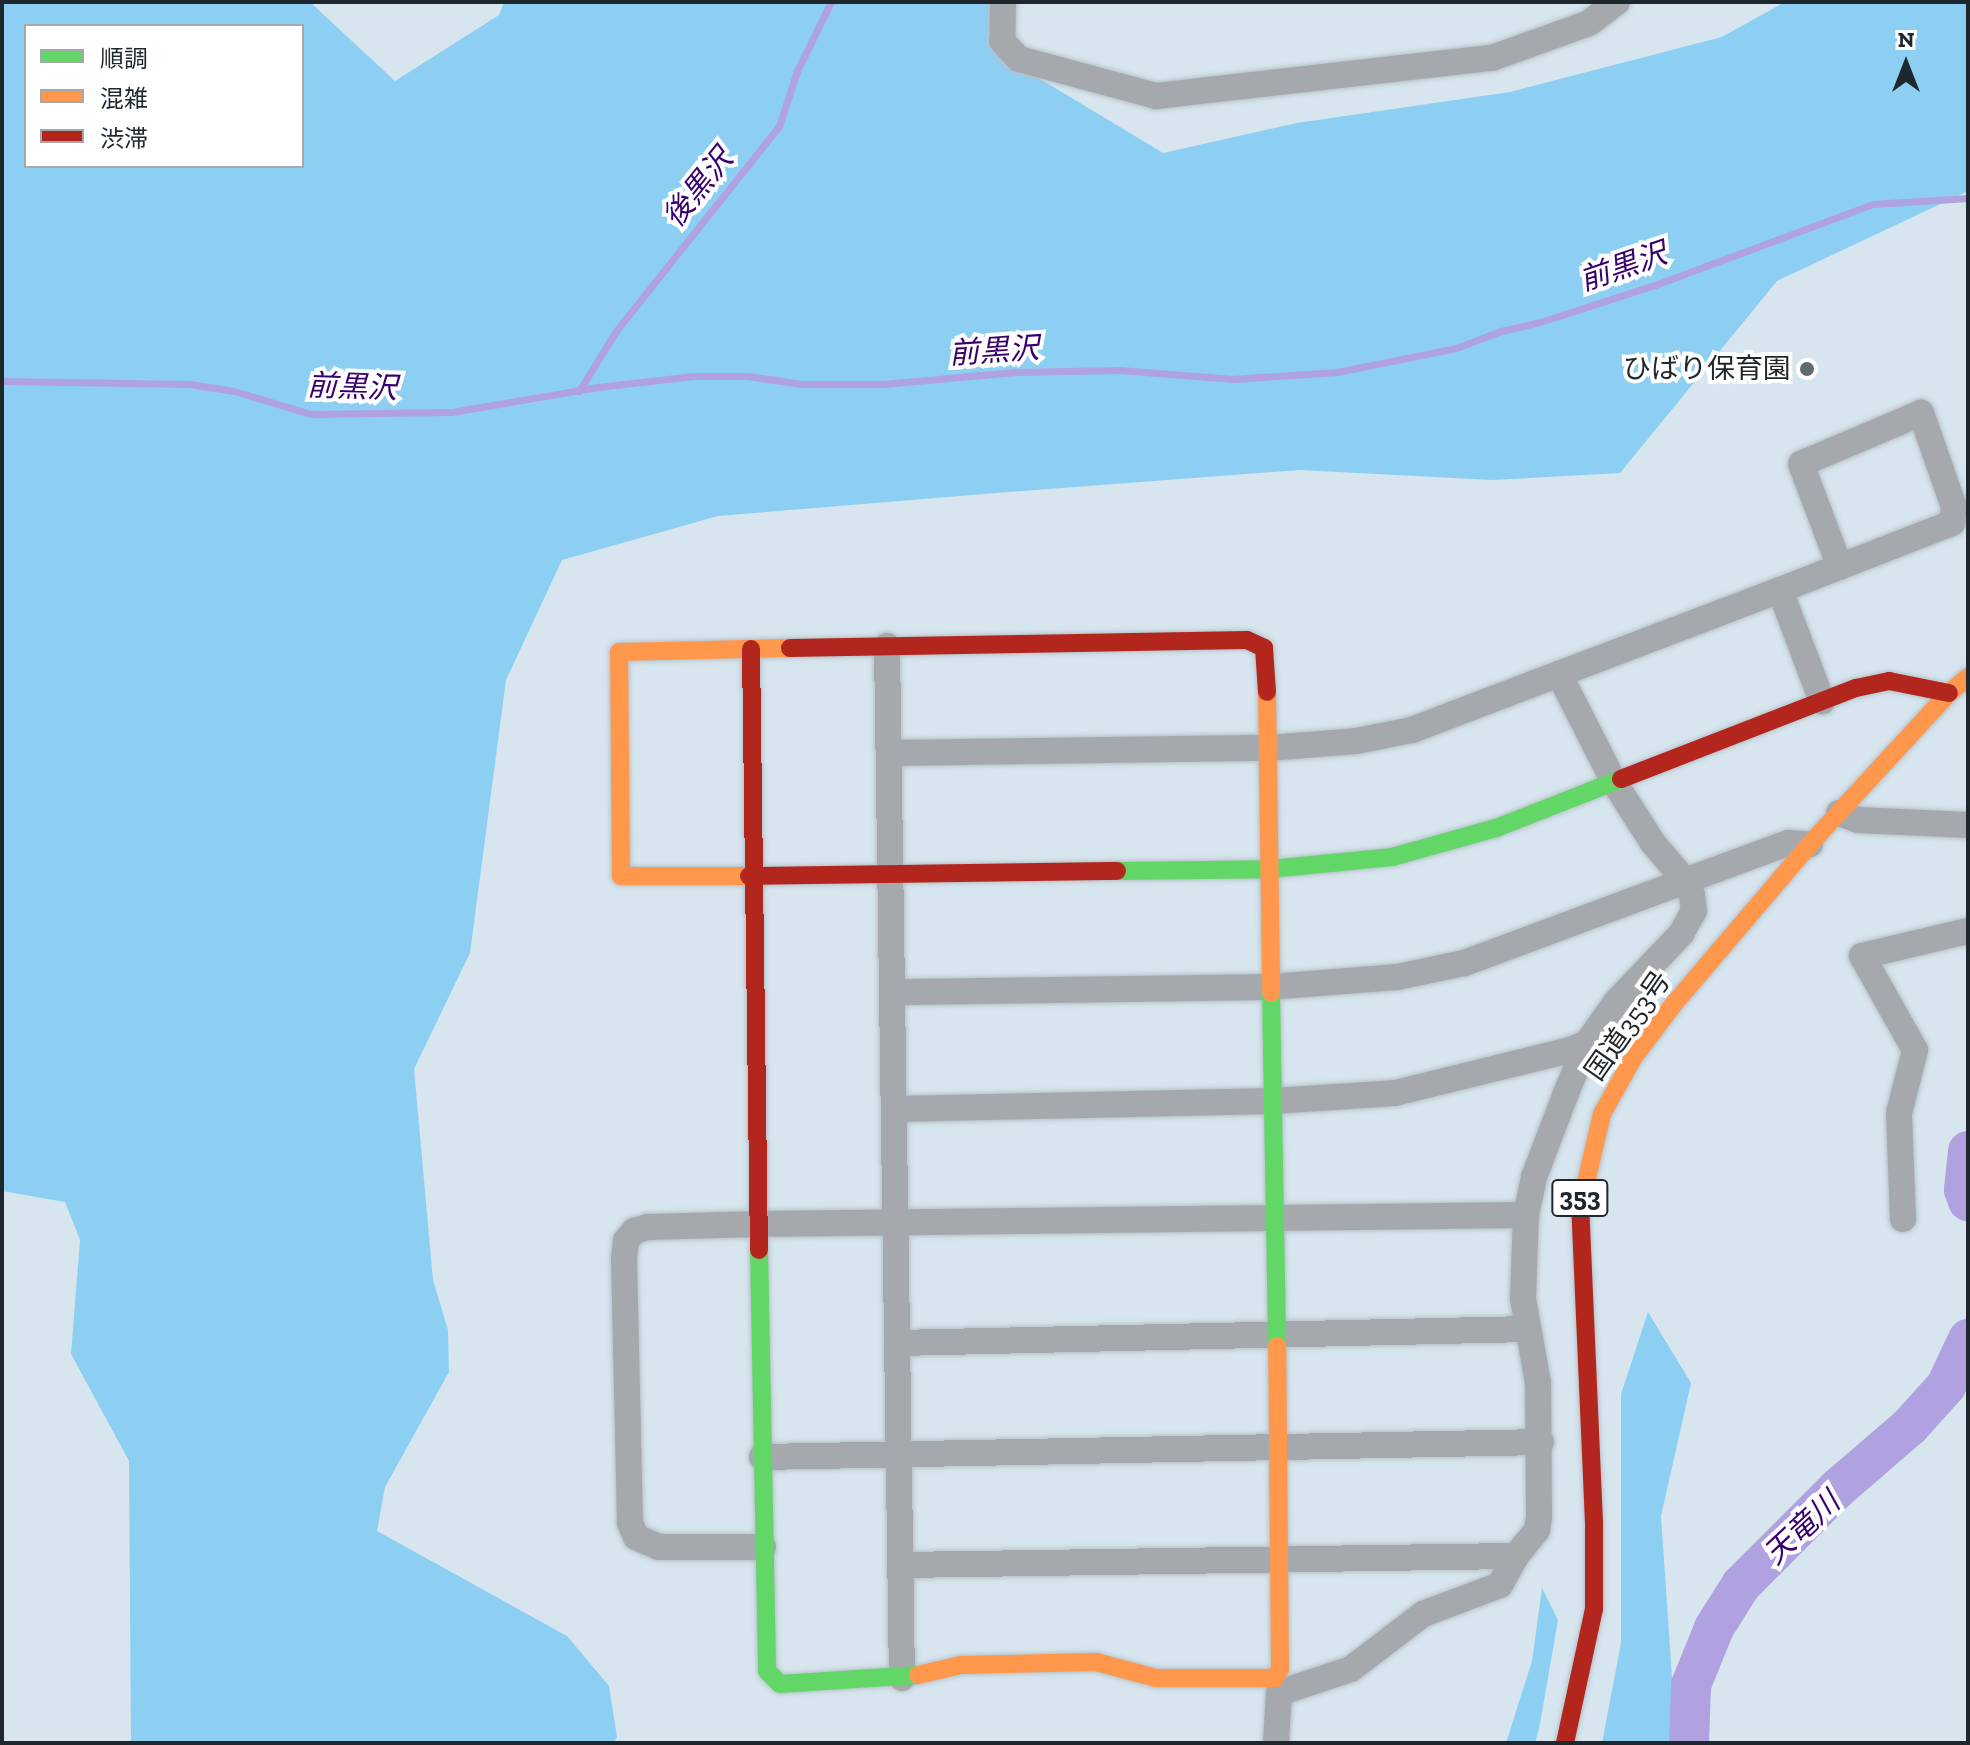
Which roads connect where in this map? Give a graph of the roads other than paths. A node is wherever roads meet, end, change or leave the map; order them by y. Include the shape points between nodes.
1 (1003, 2) edge
2 (1617, 2) edge
3 (1840, 567) junction
4 (1780, 590) junction
5 (887, 646) junction
6 (751, 649) junction
7 (1559, 674) junction
8 (1968, 677) edge
9 (1949, 693) junction
10 (1822, 701) junction
11 (1268, 748) junction
12 (889, 753) junction
13 (1614, 782) junction
14 (1839, 813) junction
15 (1968, 825) edge
16 (1810, 844) junction
17 (1270, 869) junction
18 (892, 874) junction
19 (753, 876) junction
20 (1685, 881) junction
21 (1968, 931) edge
22 (1271, 987) junction
23 (893, 992) junction
24 (1587, 1043) junction
25 (1274, 1101) junction
26 (894, 1109) junction
27 (1526, 1215) junction
28 (1275, 1217) junction
29 (1903, 1219) dead end
30 (759, 1224) junction
31 (895, 1224) junction
32 (1527, 1329) junction
33 (1277, 1333) junction
34 (897, 1343) junction
35 (1541, 1442) junction
36 (1279, 1447) junction
37 (899, 1456) junction
38 (762, 1457) junction
39 (763, 1547) junction
40 (1516, 1556) junction
41 (1280, 1558) junction
42 (900, 1565) junction
43 (902, 1678) junction
44 (1276, 1743) edge
45 (1565, 1743) edge

1 - 2 street via 1002,41 1019,59 1156,96 1492,58 1589,23
3 - 3 street via 1952,523 1954,507 1921,413 1801,464
3 - 4 street
4 - 7 street
4 - 10 street
5 - 6 main road
5 - 11 main road via 1255,641 1266,656
5 - 12 street
6 - 19 main road
6 - 19 main road via 619,652 620,844 621,876
7 - 11 street via 1412,730
7 - 13 street
8 - 9 main road, 国道353号 / 353
9 - 10 main road via 1889,681
9 - 14 main road, 国道353号 / 353
10 - 13 main road
11 - 12 street
11 - 17 main road
12 - 18 street
13 - 17 main road via 1496,828 1392,857
13 - 20 street
14 - 15 street via 1858,820
14 - 16 main road, 国道353号 / 353
16 - 20 street via 1788,843
16 - 45 main road, 国道353号 / 353 via 1633,1058 1602,1114 1589,1154 1581,1190 1578,1260 1594,1609
17 - 18 main road
17 - 22 main road
18 - 19 main road
18 - 23 street
19 - 30 main road
20 - 22 street via 1464,963 1397,977
20 - 24 street via 1694,911 1681,934 1617,1001
21 - 29 street via 1862,956 1915,1050 1899,1113
22 - 23 street
22 - 25 main road
23 - 26 street
24 - 25 street via 1395,1093
24 - 27 street via 1534,1177
25 - 26 street
25 - 28 main road
26 - 31 street
27 - 28 street
27 - 32 street
28 - 31 street
28 - 33 main road
30 - 31 street
30 - 38 main road
30 - 39 street via 648,1227 634,1231 626,1241 624,1259 630,1523 636,1537 659,1547
31 - 34 street
32 - 33 street
32 - 35 street via 1536,1362
33 - 34 street
33 - 36 main road
34 - 37 street
35 - 36 street
35 - 40 street via 1537,1530
36 - 37 street
36 - 41 main road
37 - 38 street
37 - 42 street
38 - 39 main road
39 - 43 main road via 767,1671 774,1681
40 - 41 street
40 - 44 street via 1500,1585 1423,1614 1351,1669 1279,1693
41 - 42 street
41 - 43 main road via 1281,1661 1275,1678 1156,1678 1096,1662 961,1665
42 - 43 street

